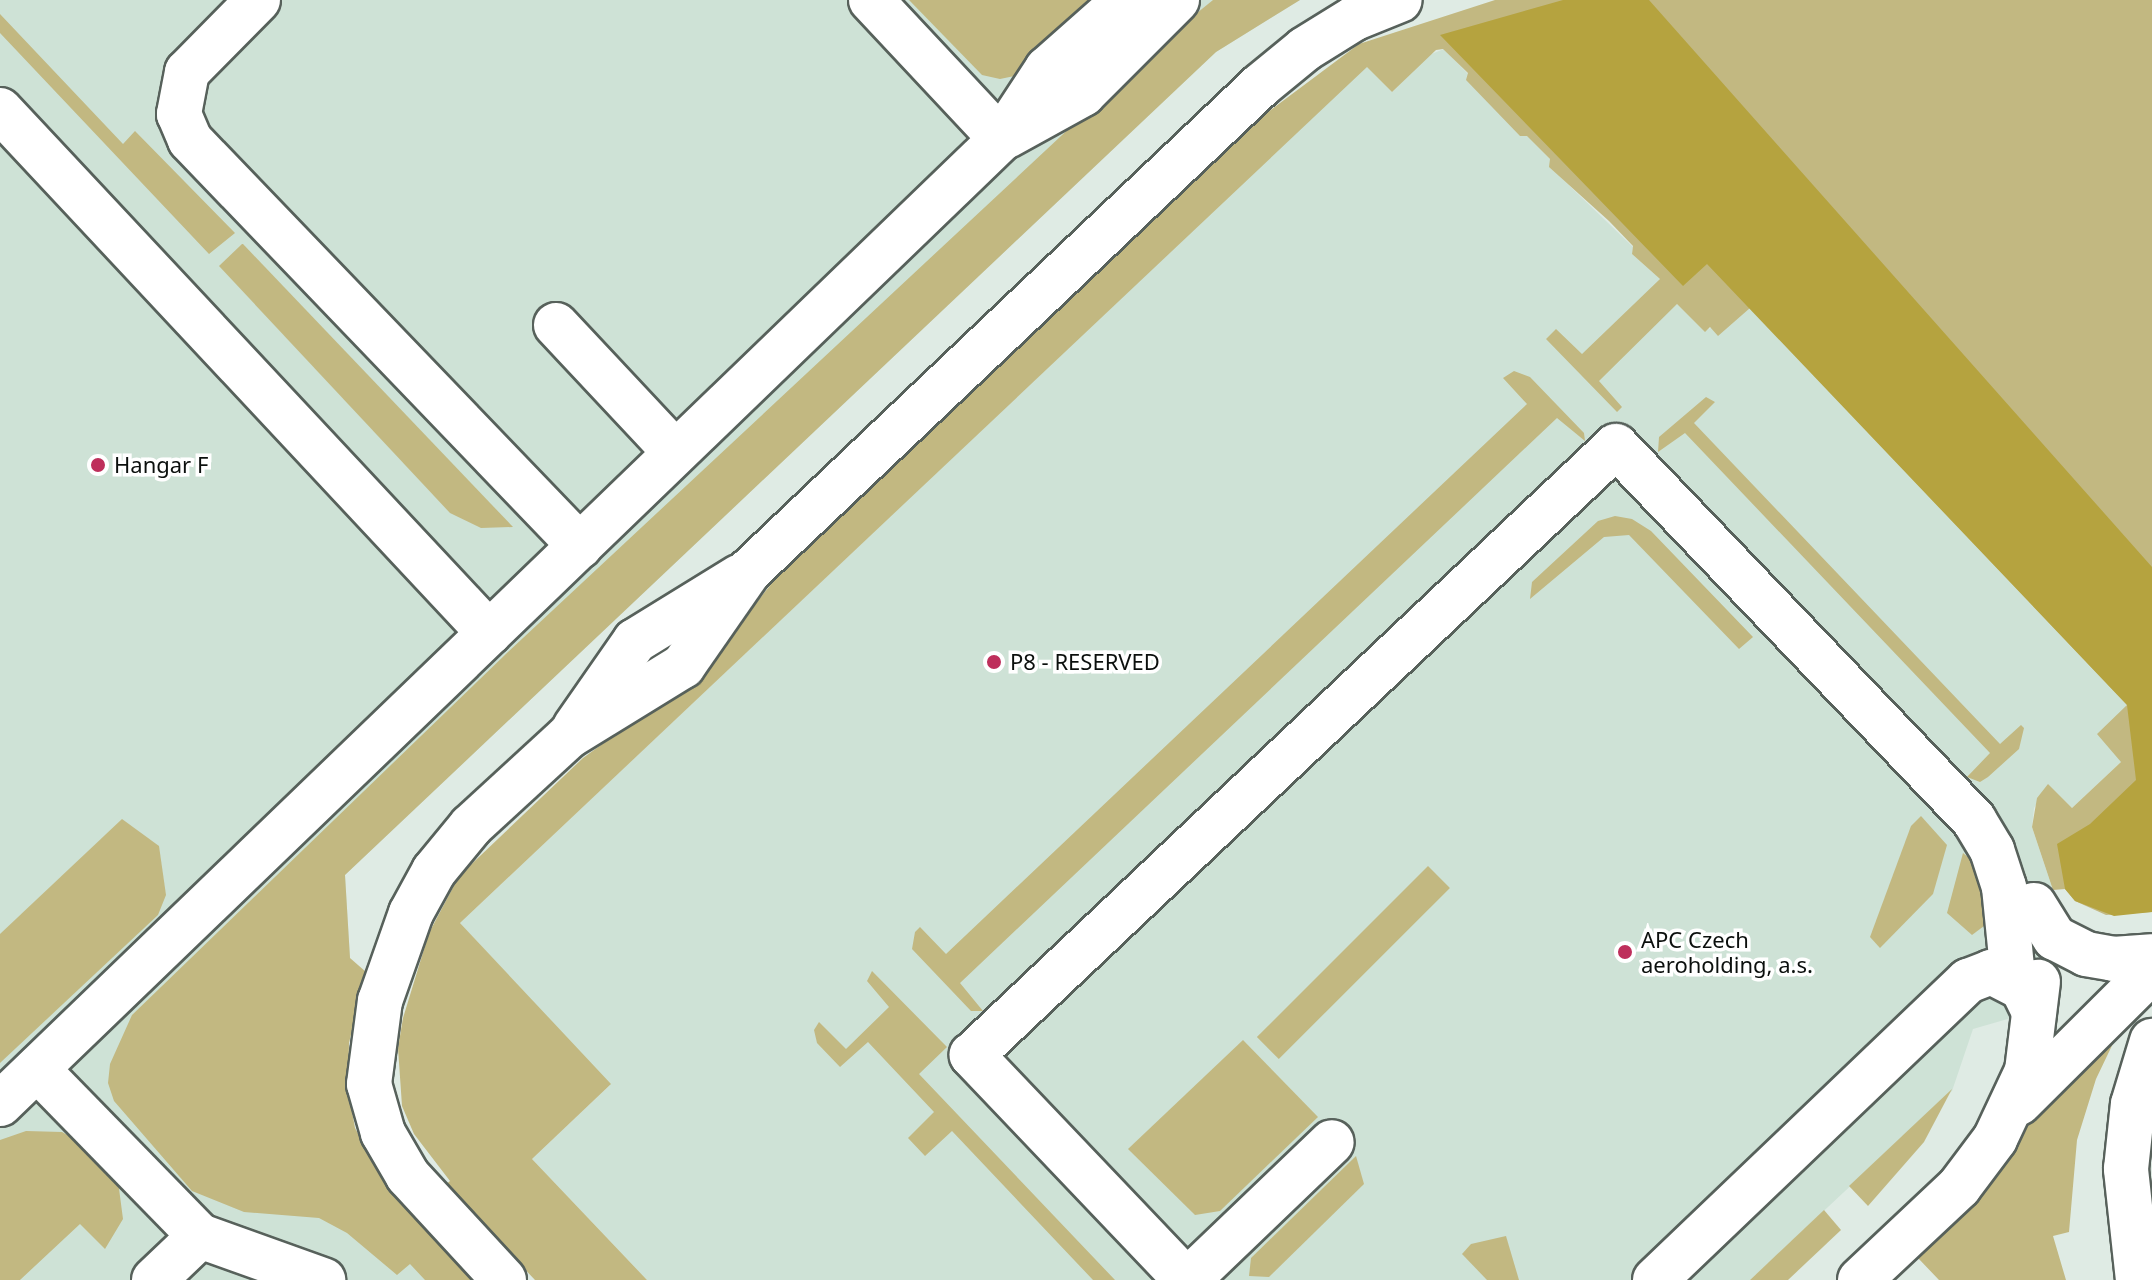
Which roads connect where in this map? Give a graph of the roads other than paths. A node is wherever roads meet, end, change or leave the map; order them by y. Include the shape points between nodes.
1 (258, 0) edge
2 (871, 0) edge
3 (1125, 0) edge
4 (1177, 0) edge
5 (1400, 0) edge
6 (0, 110) edge
7 (1001, 139) junction
8 (556, 325) dead end
9 (675, 452) junction
10 (580, 546) junction
11 (489, 633) junction
12 (1974, 820) junction
13 (2034, 905) junction
14 (2152, 956) edge
15 (2152, 971) edge
16 (2028, 1000) junction
17 (2152, 1041) edge
18 (37, 1069) junction
19 (0, 1104) edge
20 (2011, 1111) junction
21 (1332, 1142) dead end
22 (200, 1236) junction
23 (154, 1280) edge
24 (323, 1280) edge
25 (504, 1280) edge
26 (1187, 1280) edge
27 (1655, 1280) edge
28 (1860, 1280) edge
29 (2138, 1280) edge

1 - 10 street via 187,72 179,114 190,140
2 - 7 street
3 - 7 street via 1047,69
4 - 7 street via 1083,94
5 - 25 street via 1355,18 1260,86 749,571 683,666 569,736 471,826 434,871 405,928 373,1032 369,1084 391,1147 418,1188
6 - 11 street
7 - 9 street
8 - 9 street
9 - 10 street
10 - 11 street
11 - 18 street
12 - 13 street via 2018,841
12 - 16 street via 1992,850 2004,887 2012,967
12 - 26 street via 1616,446 972,1055
13 - 14 street via 2055,938 2086,954 2113,959
13 - 16 street via 2040,969
15 - 20 street
16 - 20 street via 2027,1071
16 - 27 street via 1991,972 1968,981
17 - 29 street via 2133,1104 2126,1169
18 - 19 street
18 - 22 street
20 - 28 street via 1959,1187
21 - 26 street
22 - 23 street
22 - 24 street

